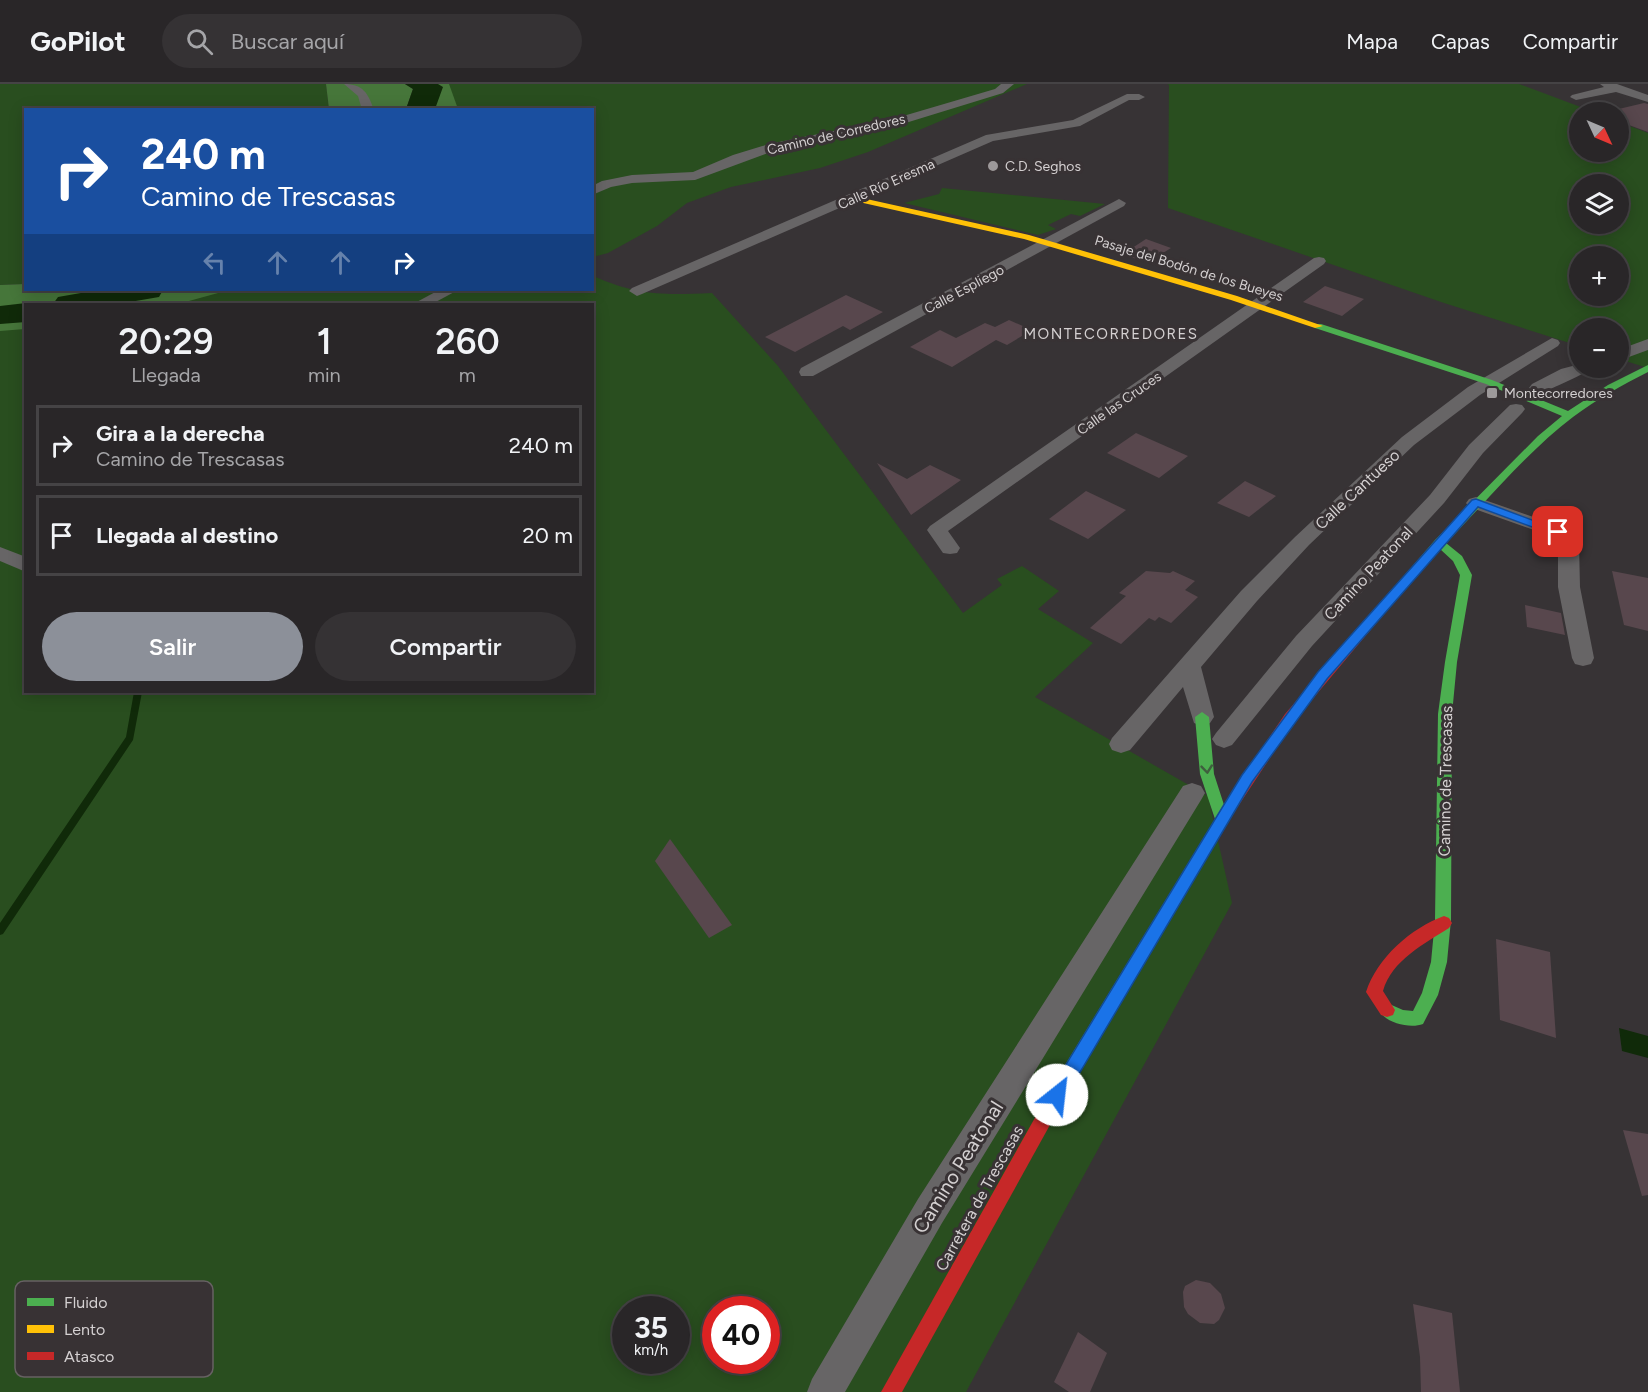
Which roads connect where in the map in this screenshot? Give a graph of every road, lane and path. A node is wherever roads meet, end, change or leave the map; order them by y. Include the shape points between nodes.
1 (350, 84) edge
2 (1008, 84) edge
3 (1612, 86) edge
4 (1139, 97) dead end
5 (1576, 97) dead end
6 (1648, 99) edge
7 (367, 108) edge
8 (594, 190) edge
9 (853, 198) junction
10 (1119, 203) dead end
11 (1049, 243) junction
12 (1319, 261) dead end
13 (448, 291) edge
14 (637, 291) dead end
15 (423, 303) edge
16 (1258, 306) junction
17 (1552, 343) dead end
18 (1648, 344) edge
19 (1629, 352) edge
20 (1648, 368) edge
21 (807, 372) dead end
22 (1569, 372) edge
23 (1489, 382) junction
24 (1538, 388) dead end
25 (1509, 389) junction
26 (1584, 389) dead end
27 (1561, 393) dead end
28 (1523, 412) joint
29 (1569, 415) junction
30 (1481, 476) dead end
31 (1480, 499) junction
32 (1439, 543) junction
33 (950, 548) dead end
34 (0, 553) edge
35 (24, 565) edge
36 (1583, 658) dead end
37 (1189, 665) junction
38 (1202, 717) junction
39 (1224, 739) dead end
40 (1121, 744) dead end
41 (1247, 778) junction
42 (1192, 793) dead end
43 (1222, 819) junction
44 (1444, 923) junction
45 (825, 1392) edge
46 (891, 1392) edge

1 - 7 street via 363,95
2 - 8 street, Camino de Corredores via 999,92 895,122 773,147 695,176 632,179
3 - 5 street
3 - 6 street
4 - 9 street, Calle Río Eresma via 1127,97 1076,123 990,138
9 - 11 street, Pasaje del Bodón de los Bueyes
9 - 14 street, Calle Río Eresma
10 - 11 street, Calle Espliego
11 - 16 street, Pasaje del Bodón de los Bueyes
11 - 21 street, Calle Espliego
12 - 16 street, Calle las Cruces
13 - 15 street
16 - 23 street, Pasaje del Bodón de los Bueyes
16 - 33 street, Calle las Cruces via 937,530
17 - 23 street, Calle Cantueso
18 - 19 street
20 - 26 street via 1612,374
20 - 29 street, Carretera de Trescasas
22 - 24 street
23 - 25 street, Pasaje del Bodón de los Bueyes
23 - 37 street, Calle Cantueso via 1408,441 1343,502 1249,596
25 - 27 street
25 - 28 street
25 - 29 street
28 - 39 street, Camino Peatonal via 1476,449 1437,499 1304,641
29 - 31 street, Carretera de Trescasas
30 - 31 street
31 - 32 street, Carretera de Trescasas
31 - 36 street via 1566,538 1569,587
32 - 41 street, Carretera de Trescasas via 1323,675
32 - 44 street, Camino de Trescasas via 1458,559 1466,575 1445,713
34 - 35 street
37 - 38 street
37 - 40 street, Calle Cantueso
38 - 41 street via 1227,767
38 -> 43 street via 1207,774
41 - 43 street, Carretera de Trescasas
42 - 45 street, Camino Peatonal via 930,1211
43 - 46 street, Carretera de Trescasas via 1077,1060
44 - 44 street, Camino de Trescasas via 1433,991 1425,1010 1416,1019 1402,1019 1378,1002 1373,990 1375,979 1383,968

